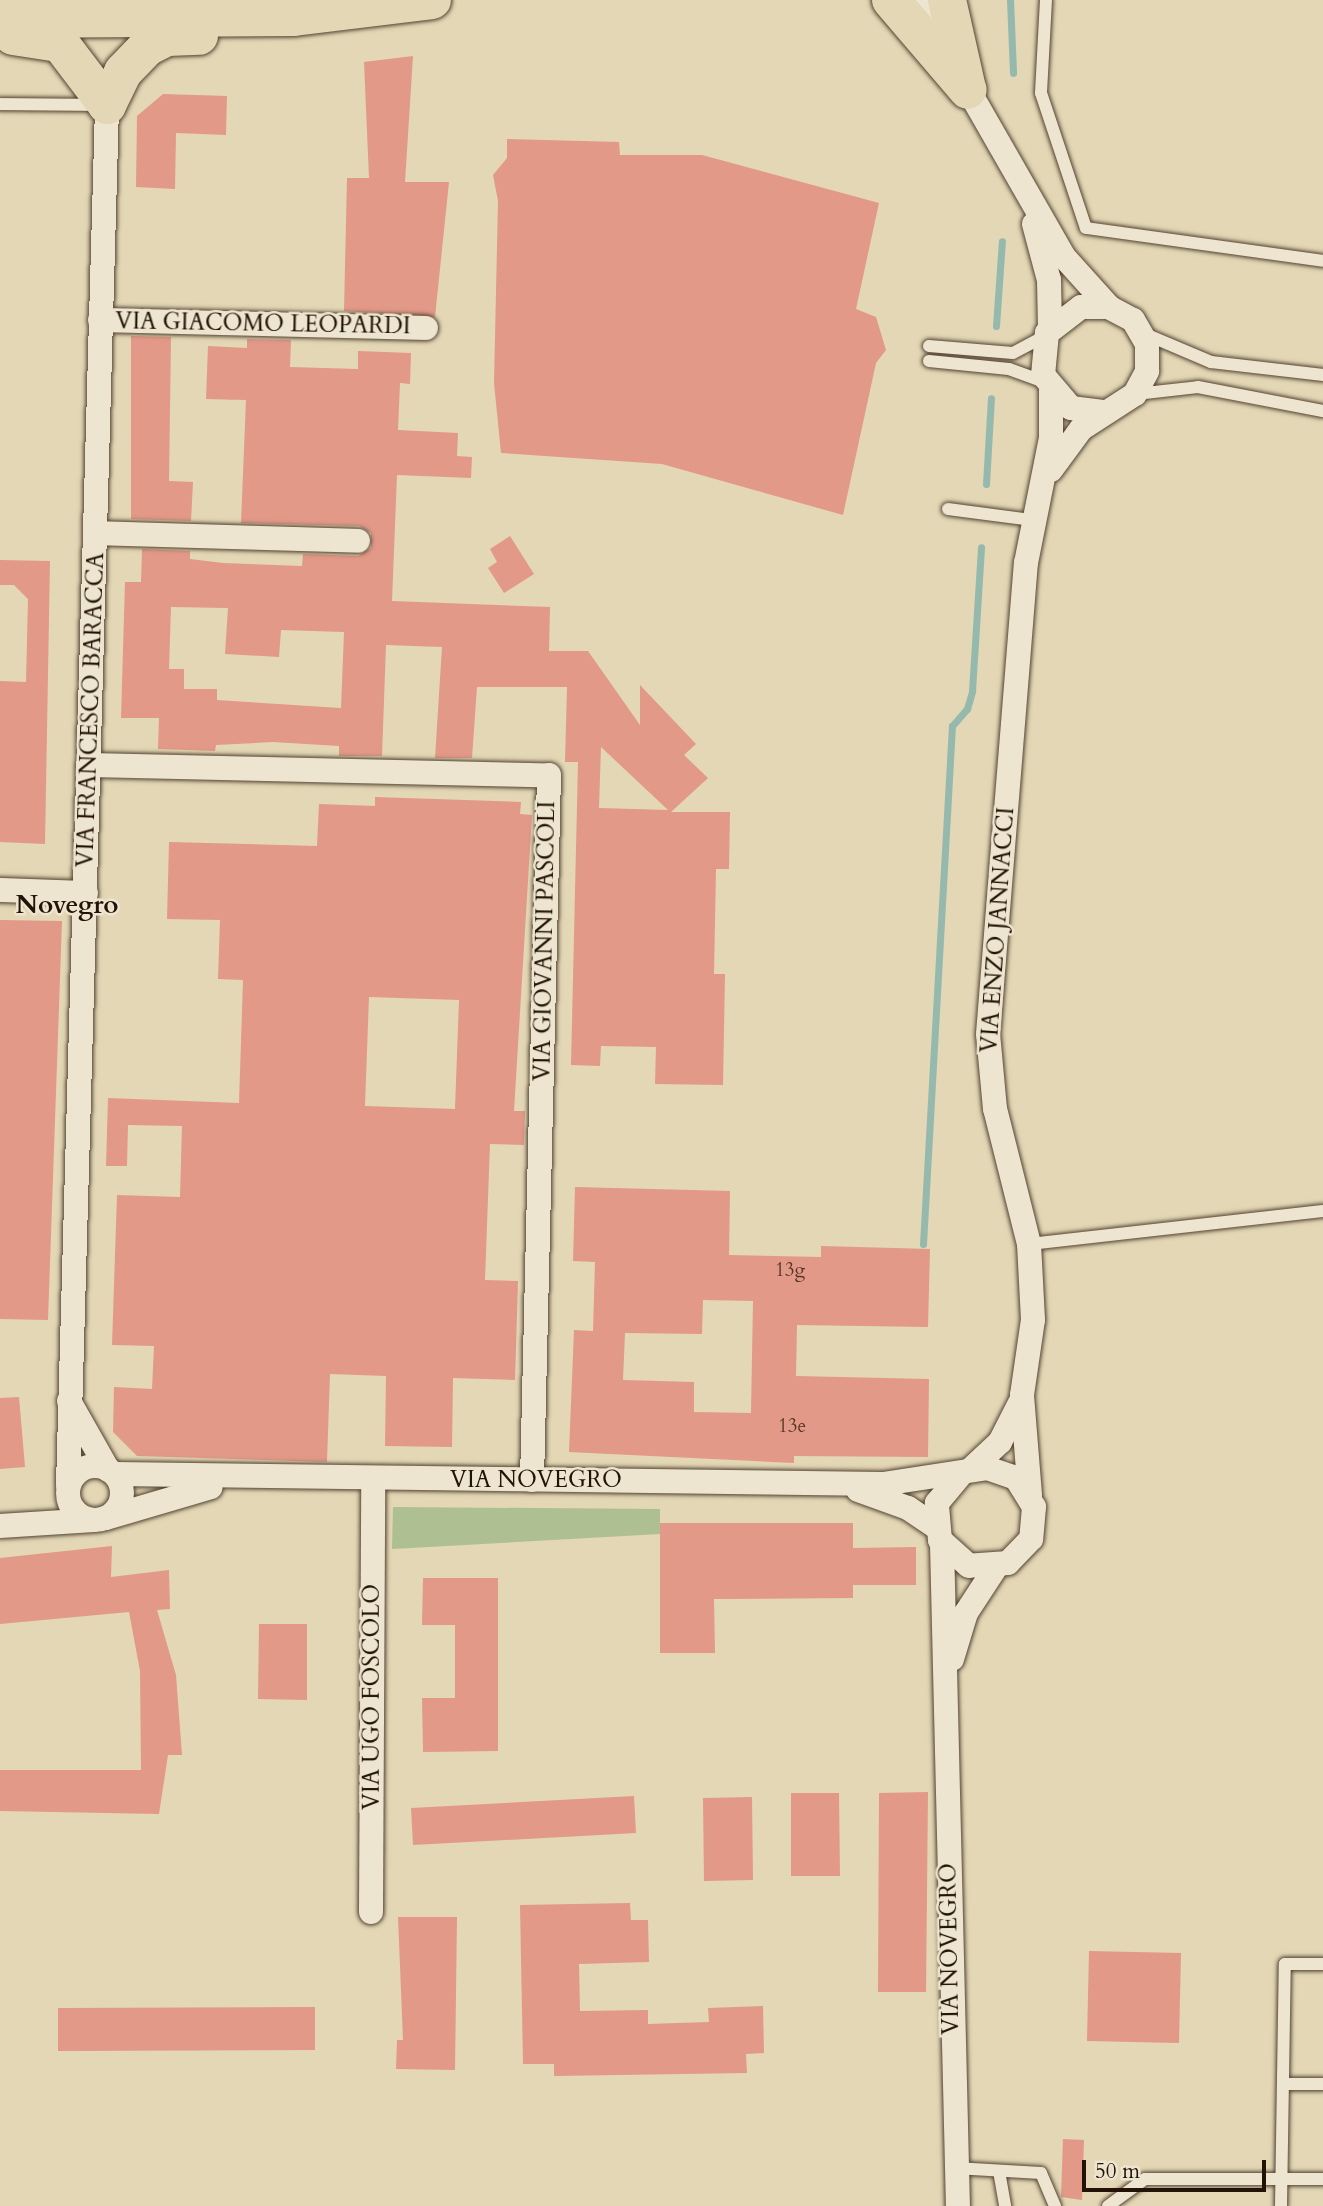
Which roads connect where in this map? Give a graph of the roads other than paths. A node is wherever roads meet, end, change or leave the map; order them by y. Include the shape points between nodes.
1 (432, 0) edge
2 (891, 0) edge
3 (922, 0) edge
4 (938, 0) edge
5 (947, 0) edge
6 (1046, 0) edge
7 (358, 14) junction
8 (0, 19) edge
9 (0, 36) edge
10 (968, 90) junction
11 (0, 104) edge
12 (107, 104) junction
13 (1027, 200) junction
14 (1323, 261) edge
15 (1108, 307) junction
16 (100, 320) junction
17 (426, 328) dead end
18 (1049, 331) junction
19 (1141, 331) junction
20 (929, 346) dead end
21 (929, 361) dead end
22 (1323, 375) edge
23 (1049, 387) junction
24 (1135, 394) junction
25 (1323, 411) edge
26 (1105, 412) junction
27 (1041, 485) junction
28 (948, 509) dead end
29 (1032, 520) junction
30 (96, 533) junction
31 (358, 541) dead end
32 (91, 765) junction
33 (0, 890) edge
34 (86, 892) junction
35 (1323, 1212) edge
36 (1029, 1244) junction
37 (1023, 1395) junction
38 (69, 1400) junction
39 (112, 1472) junction
40 (965, 1472) junction
41 (532, 1480) junction
42 (249, 1481) junction
43 (373, 1482) junction
44 (823, 1483) junction
45 (68, 1491) junction
46 (1030, 1496) junction
47 (101, 1519) junction
48 (0, 1524) edge
49 (939, 1536) junction
50 (996, 1567) junction
51 (947, 1691) junction
52 (371, 1912) dead end
53 (1323, 1964) edge
54 (1283, 2084) junction
55 (1323, 2084) edge
56 (954, 2168) junction
57 (999, 2171) junction
58 (1282, 2179) junction
59 (1323, 2179) edge
60 (958, 2206) edge
61 (1005, 2206) edge
62 (1055, 2206) edge
63 (1108, 2206) edge
64 (1281, 2206) edge

1 - 7 main road
2 - 10 main road
3 - 10 street, VIA ENZO JANNACCI
4 - 10 street, VIA ENZO JANNACCI
5 - 10 main road
6 - 14 lane via 1041,93 1086,228
7 - 8 main road
7 - 12 main road via 287,33 167,37 122,72
9 - 12 main road via 60,43
10 - 13 street, VIA ENZO JANNACCI
11 - 12 lane
12 - 16 street, VIA FRANCESCO BARACCA
13 - 15 street, VIA ENZO JANNACCI via 1073,269
13 - 18 street, VIA ENZO JANNACCI via 1047,273
15 - 18 street via 1072,310
15 - 19 street, VIA ENZO JANNACCI
16 - 17 street, VIA GIACOMO LEOPARDI
16 - 30 street, VIA FRANCESCO BARACCA
18 - 20 lane via 1013,353
18 - 23 street, VIA ENZO JANNACCI via 1040,358
19 - 22 lane via 1211,362
19 - 24 street via 1149,363
21 - 23 lane via 1009,369
23 - 26 street via 1071,408
23 - 27 street, VIA ENZO JANNACCI via 1053,425
24 - 25 lane via 1198,387
24 - 26 street, VIA ENZO JANNACCI
26 - 27 street, VIA ENZO JANNACCI via 1073,437
27 - 29 street, VIA ENZO JANNACCI
28 - 29 lane
29 - 36 street, VIA ENZO JANNACCI via 988,1034 995,1109
30 - 31 street
30 - 32 street, VIA FRANCESCO BARACCA
32 - 34 street, VIA FRANCESCO BARACCA
32 - 41 street, VIA GIOVANNI PASCOLI via 549,775
33 - 34 street
34 - 38 street, VIA FRANCESCO BARACCA
35 - 36 lane
36 - 37 street, VIA ENZO JANNACCI via 1033,1320
37 - 40 street via 1004,1436
37 - 46 street, VIA ENZO JANNACCI
38 - 39 street
38 - 45 street, VIA FRANCESCO BARACCA
39 - 42 street, VIA NOVEGRO
39 - 45 street via 85,1468
39 - 47 street via 121,1498
40 - 44 street, VIA NOVEGRO via 902,1483
40 - 46 street, VIA NOVEGRO via 1002,1471
40 - 49 street, VIA NOVEGRO via 939,1498
41 - 43 street, VIA NOVEGRO
41 - 44 street, VIA NOVEGRO
42 - 43 street, VIA NOVEGRO
42 - 47 street, VIA NOVEGRO via 183,1492
43 - 52 street, VIA UGO FOSCOLO
44 - 49 street, VIA NOVEGRO via 886,1499
45 - 47 street via 76,1513
45 - 48 street, VIA NOVEGRO via 38,1513
46 - 50 street, VIA NOVEGRO via 1035,1517 1031,1539 1015,1559
47 - 48 street, VIA NOVEGRO
49 - 50 street, VIA NOVEGRO via 969,1566
49 - 51 street, VIA NOVEGRO
50 - 51 street, VIA NOVEGRO via 962,1624
51 - 56 street, VIA NOVEGRO
53 - 54 lane via 1285,1964
54 - 55 lane
54 - 58 lane
56 - 57 lane
56 - 60 street, VIA NOVEGRO
57 - 61 lane
57 - 62 lane via 1041,2173
58 - 59 lane
58 - 63 lane via 1145,2179
58 - 64 lane

